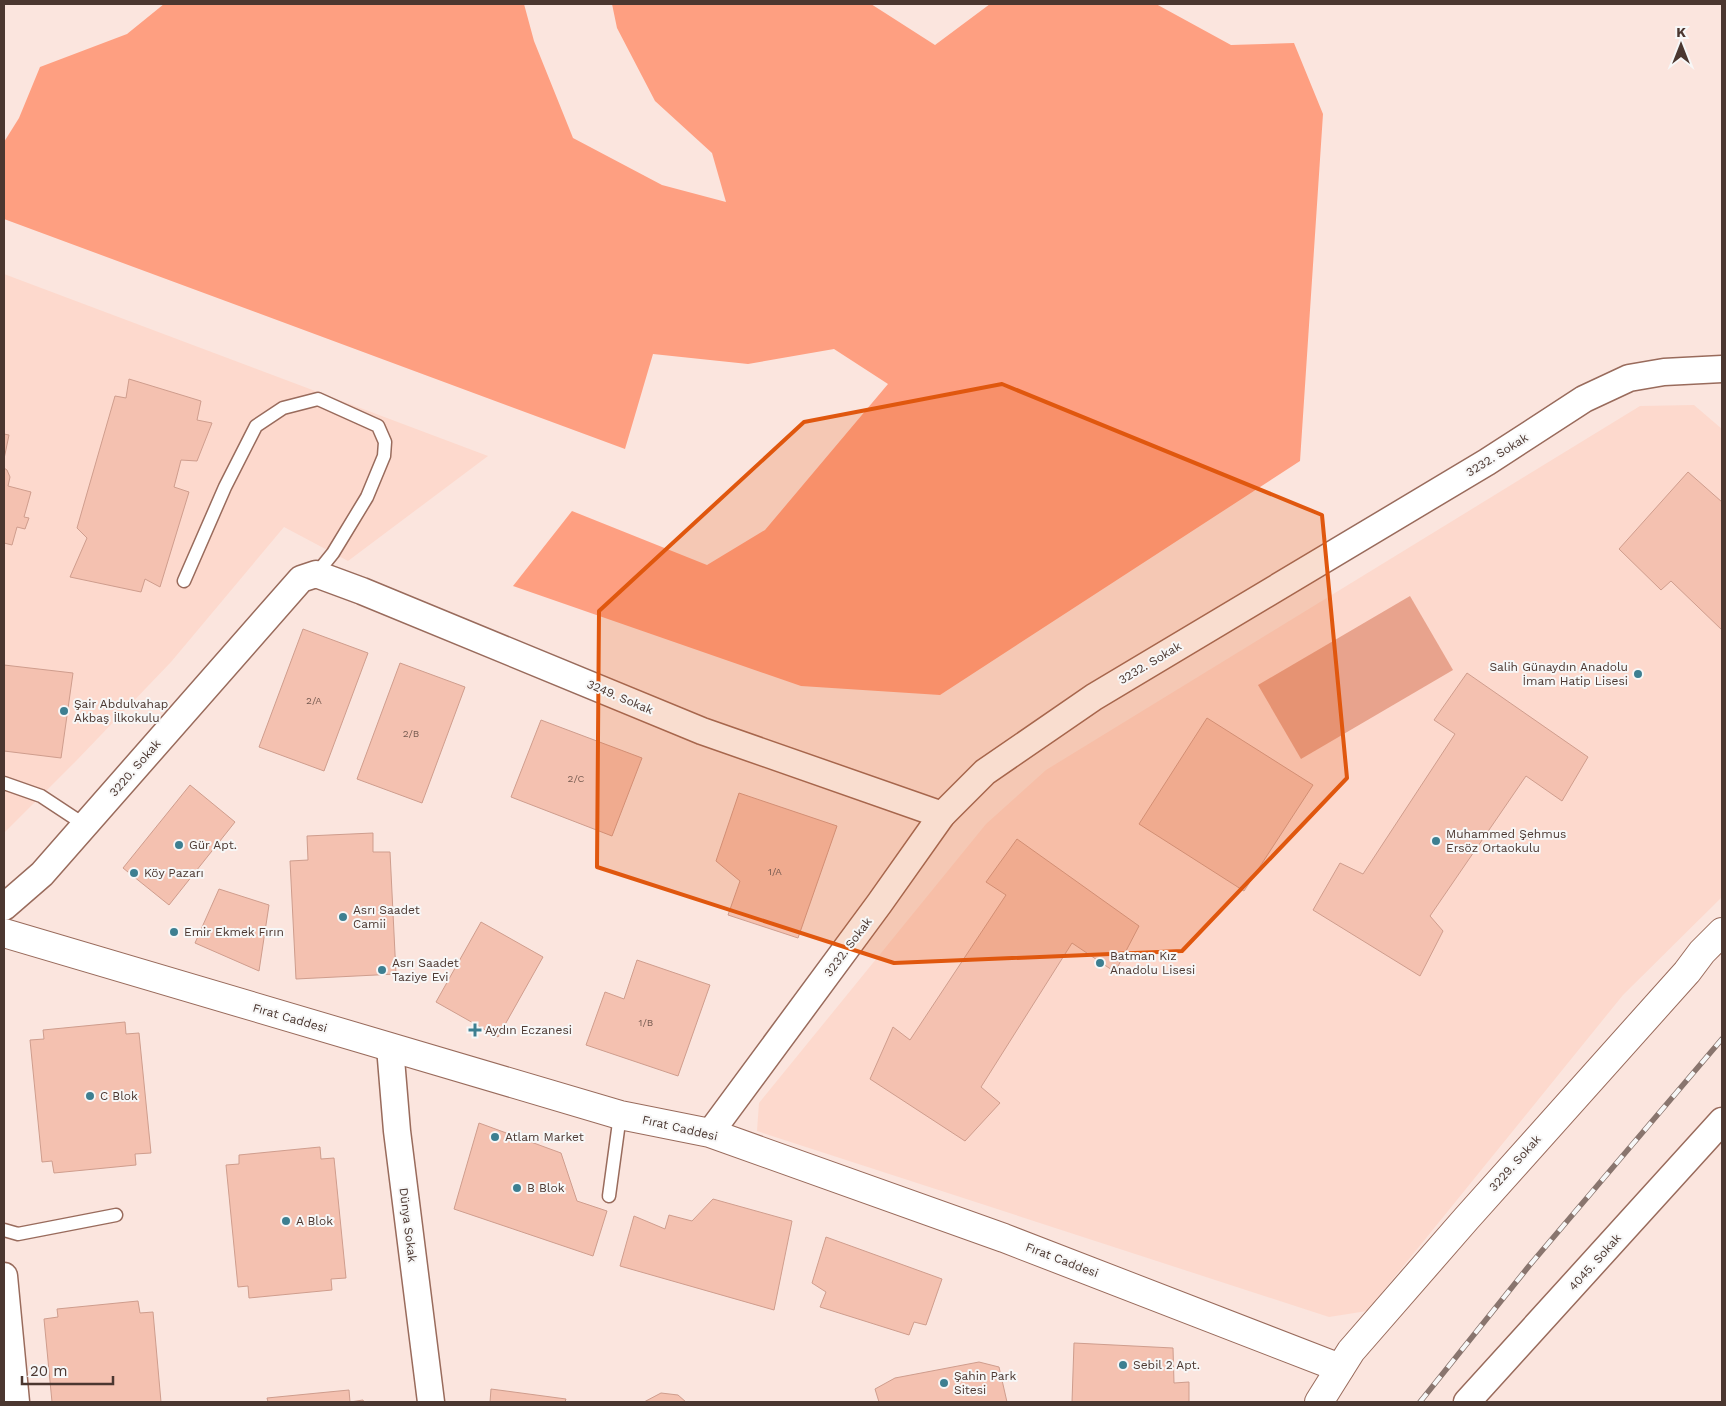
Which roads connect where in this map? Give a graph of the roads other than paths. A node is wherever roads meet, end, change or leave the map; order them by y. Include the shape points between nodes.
1 (1722, 369) edge
2 (308, 577) junction
3 (184, 581) dead end
4 (4, 783) edge
5 (942, 815) junction
6 (85, 825) junction
7 (4, 907) edge
8 (1722, 932) edge
9 (4, 933) edge
10 (390, 1047) junction
11 (620, 1115) junction
12 (1722, 1121) edge
13 (710, 1134) junction
14 (609, 1196) dead end
15 (116, 1215) dead end
16 (4, 1230) edge
17 (4, 1276) edge
18 (1340, 1368) junction
19 (16, 1402) edge
20 (430, 1402) edge
21 (1319, 1402) edge
22 (1467, 1402) edge

1 - 5 street, 3232. Sokak via 1664,372 1629,378 1584,399 1487,462 1094,697 985,772
2 - 3 lane via 334,553 367,498 384,456 385,442 378,426 318,399 283,408 256,426
2 - 5 street, 3249. Sokak via 399,606 702,731
2 - 6 street, 3220. Sokak
4 - 6 lane via 41,796
5 - 13 street, 3232. Sokak
6 - 7 street, 3220. Sokak via 42,874
8 - 18 street, 3229. Sokak via 1466,1218 1351,1350
9 - 10 street, Fırat Caddesi
10 - 11 street, Fırat Caddesi
10 - 20 street, Dünya Sokak
11 - 13 street, Fırat Caddesi
11 - 14 lane
12 - 22 street, 4045. Sokak
13 - 18 street, Fırat Caddesi via 1004,1238
15 - 16 lane via 18,1234
17 - 19 street
18 - 21 street, 3229. Sokak

